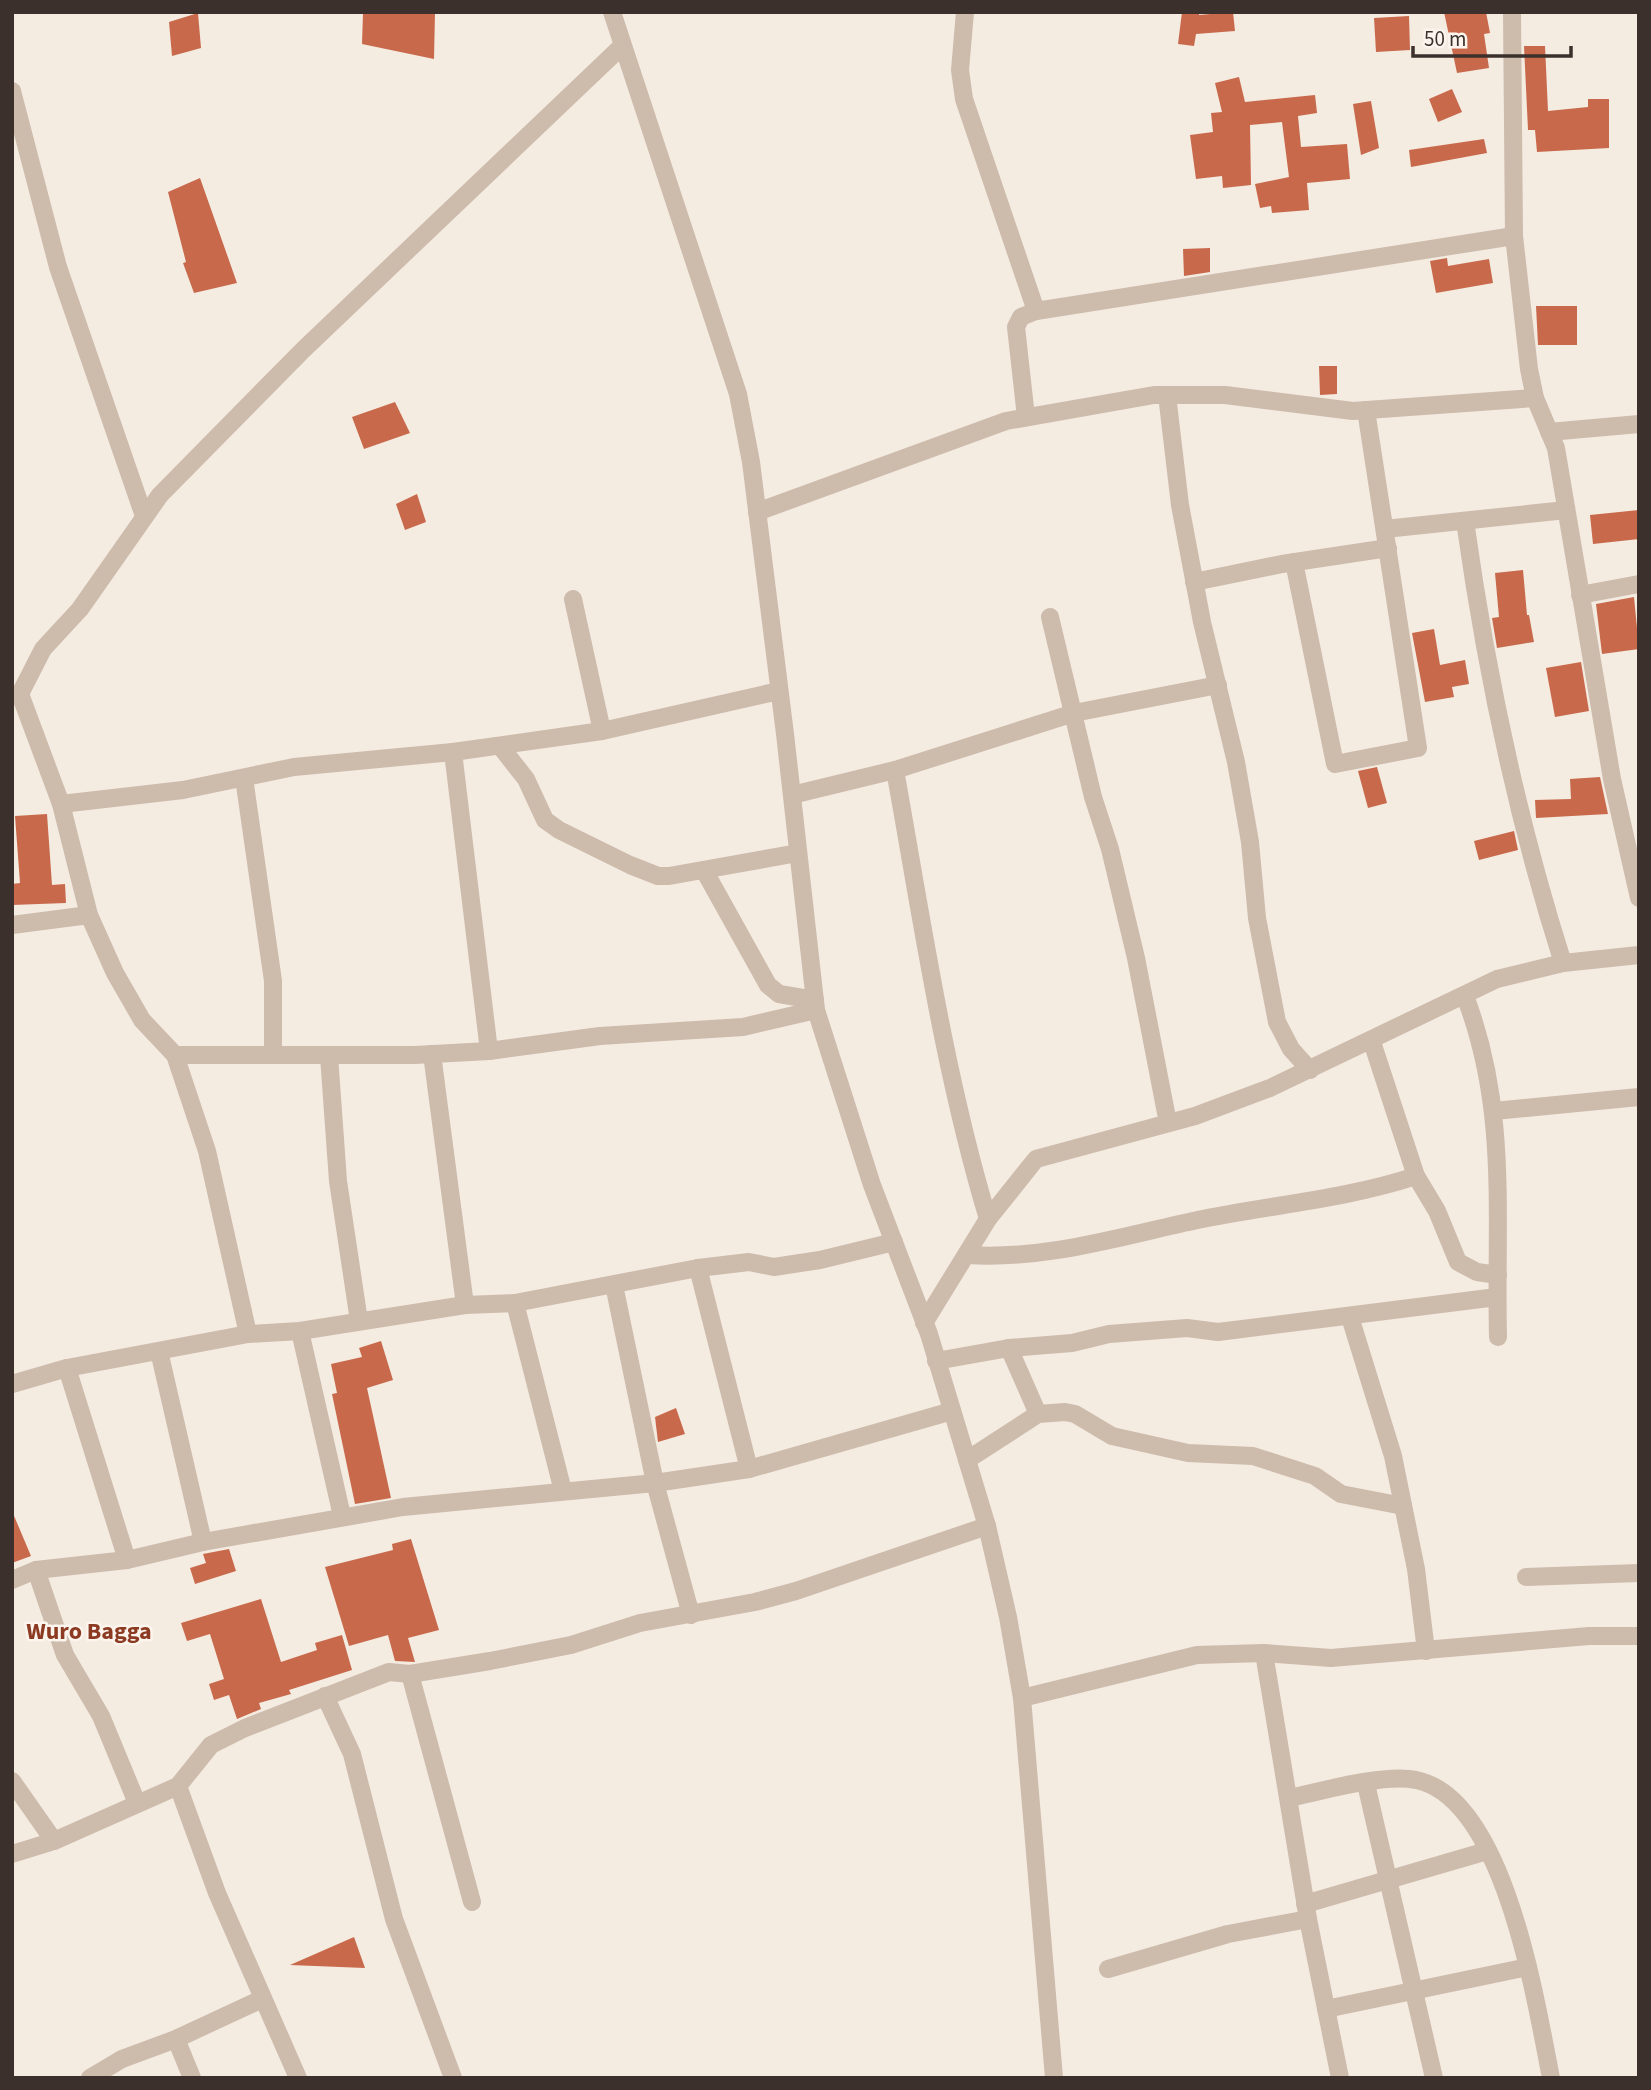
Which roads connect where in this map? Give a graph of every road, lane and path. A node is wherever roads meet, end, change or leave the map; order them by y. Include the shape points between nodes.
1 (612, 12) edge
2 (965, 12) edge
3 (1512, 12) edge
4 (622, 46) junction
5 (12, 91) edge
6 (1514, 236) junction
7 (1036, 311) junction
8 (1167, 395) junction
9 (1535, 398) junction
10 (1366, 410) junction
11 (1026, 417) junction
12 (1639, 424) edge
13 (1549, 432) junction
14 (1566, 510) junction
15 (757, 512) junction
16 (144, 516) junction
17 (1465, 521) junction
18 (1385, 529) junction
19 (1388, 548) junction
20 (1294, 562) junction
21 (1194, 582) junction
22 (1639, 584) edge
23 (1580, 595) junction
24 (573, 599) dead end
25 (1050, 617) dead end
26 (1218, 685) junction
27 (779, 691) junction
28 (16, 695) edge
29 (1074, 713) junction
30 (602, 731) junction
31 (500, 746) junction
32 (453, 752) junction
33 (895, 770) junction
34 (244, 778) junction
35 (792, 795) junction
36 (61, 804) junction
37 (798, 853) junction
38 (704, 870) junction
39 (1639, 898) edge
40 (89, 915) junction
41 (12, 925) edge
42 (1639, 954) edge
43 (1563, 963) junction
44 (779, 994) junction
45 (1465, 996) junction
46 (815, 1005) junction
47 (760, 1023) junction
48 (1372, 1042) junction
49 (489, 1051) junction
50 (432, 1054) junction
51 (174, 1055) junction
52 (273, 1055) junction
53 (329, 1056) junction
54 (1310, 1070) junction
55 (1639, 1097) edge
56 (1494, 1111) junction
57 (1168, 1122) junction
58 (1416, 1176) junction
59 (988, 1219) junction
60 (894, 1242) junction
61 (968, 1255) junction
62 (698, 1268) junction
63 (1498, 1275) junction
64 (614, 1285) junction
65 (1497, 1297) junction
66 (514, 1303) junction
67 (466, 1305) junction
68 (1350, 1317) junction
69 (359, 1321) junction
70 (925, 1324) junction
71 (300, 1331) junction
72 (248, 1334) junction
73 (1498, 1337) dead end
74 (1010, 1348) junction
75 (159, 1351) junction
76 (936, 1360) junction
77 (67, 1368) junction
78 (12, 1384) edge
79 (952, 1411) junction
80 (1038, 1414) junction
81 (967, 1461) junction
82 (749, 1469) junction
83 (655, 1483) junction
84 (563, 1490) junction
85 (1404, 1506) junction
86 (342, 1516) junction
87 (987, 1526) junction
88 (203, 1542) junction
89 (127, 1560) junction
90 (36, 1570) junction
91 (1639, 1573) edge
92 (1526, 1577) dead end
93 (12, 1580) edge
94 (691, 1615) junction
95 (1639, 1636) edge
96 (1426, 1651) junction
97 (1265, 1653) junction
98 (410, 1674) junction
99 (325, 1696) junction
100 (1022, 1698) junction
101 (12, 1781) edge
102 (1366, 1784) junction
103 (178, 1786) junction
104 (1290, 1798) junction
105 (137, 1802) junction
106 (54, 1841) junction
107 (1487, 1851) junction
108 (12, 1854) edge
109 (1388, 1880) junction
110 (472, 1902) dead end
111 (1307, 1912) junction
112 (1528, 1968) junction
113 (1108, 1969) dead end
114 (1416, 1989) junction
115 (261, 1999) junction
116 (1326, 2009) junction
117 (176, 2039) junction
118 (122, 2059) junction
119 (1551, 2076) edge
120 (90, 2078) edge
121 (123, 2078) edge
122 (192, 2078) edge
123 (298, 2078) edge
124 (453, 2078) edge
125 (1054, 2078) edge
126 (1340, 2078) edge
127 (1434, 2078) edge
128 (1532, 2078) edge

1 - 4 street
2 - 7 street via 960,70 964,99
3 - 6 street
4 - 15 street via 738,394
4 - 16 street via 303,350
5 - 16 street via 58,267
6 - 7 street
6 - 9 street
7 - 11 street via 1021,317 1016,327
8 - 10 street via 1225,395
8 - 11 street
8 - 21 street
9 - 10 street
9 - 13 street
10 - 18 street
11 - 15 street via 956,438
12 - 13 street
13 - 14 street
14 - 17 street
14 - 23 street
15 - 27 street
16 - 28 street via 79,609 43,649
17 - 18 street
17 - 43 street via 1502,742
18 - 19 street
19 - 20 street
19 - 20 street via 1420,744 1416,749 1339,765 1334,762
20 - 21 street
21 - 26 street
22 - 23 street
23 - 39 street via 1612,779
24 - 30 street
25 - 29 street
26 - 29 street
26 - 54 street via 1237,762 1257,918 1277,1022
27 - 30 street
27 - 35 street
28 - 36 street
29 - 33 street
29 - 57 street via 1136,958
30 - 31 street
31 - 32 street
31 - 38 street via 526,779 545,820 559,831 659,876
32 - 34 street via 294,767
32 - 49 street
33 - 35 street
33 - 59 street via 933,989
34 - 36 street
34 - 52 street via 271,958
35 - 37 street
36 - 40 street
37 - 38 street
37 - 46 street
38 - 44 street via 768,985
40 - 41 street
40 - 51 street via 142,1020
42 - 43 street
43 - 45 street via 1497,979
44 - 46 street
44 - 47 street
45 - 48 street
45 - 56 street via 1483,1048
46 - 47 street
46 - 60 street
47 - 49 street via 600,1036
48 - 54 street
48 - 58 street
49 - 50 street
50 - 53 street
50 - 67 street
51 - 52 street
51 - 72 street via 207,1151
52 - 53 street
53 - 69 street via 338,1181
54 - 57 street
55 - 56 street
56 - 63 street via 1501,1204
57 - 59 street via 1036,1159
58 - 61 street via 1356,1194 1194,1221 1028,1256
58 - 63 street via 1437,1211 1458,1262 1477,1272
59 - 61 street
60 - 62 street via 820,1260
60 - 70 street
61 - 70 street
62 - 64 street
62 - 82 street
63 - 65 street
64 - 66 street
64 - 83 street
65 - 68 street
65 - 73 street
66 - 67 street
66 - 84 street
67 - 69 street
68 - 74 street via 1218,1332 1187,1328 1109,1334 1072,1343
68 - 85 street
69 - 71 street
70 - 76 street
71 - 72 street
71 - 86 street
72 - 75 street
74 - 76 street
74 - 80 street
75 - 77 street
75 - 88 street
76 - 79 street
77 - 78 street
77 - 89 street
79 - 81 street
79 - 82 street
80 - 81 street
80 - 85 street via 1075,1414 1112,1436 1188,1453 1253,1456 1315,1476 1341,1494
81 - 87 street
82 - 83 street
83 - 84 street
83 - 94 street
84 - 86 street
85 - 96 street
86 - 88 street
87 - 94 street via 796,1591
87 - 100 street
88 - 89 street
89 - 90 street
90 - 93 street
90 - 105 street via 65,1655 101,1716
91 - 92 street
94 - 98 street via 640,1623 572,1644
95 - 96 street via 1589,1636
96 - 97 street via 1331,1658
97 - 100 street via 1197,1655
97 - 104 street
98 - 99 street via 389,1672
98 - 110 street
99 - 103 street via 211,1745
99 - 124 street via 352,1754 394,1919
100 - 125 street
101 - 106 street
102 - 104 street
102 - 107 street via 1413,1779 1429,1783 1471,1820
102 - 109 street
103 - 105 street
103 - 115 street
104 - 111 street
105 - 106 street
106 - 108 street
107 - 109 street
107 - 112 street via 1513,1906
109 - 111 street
109 - 114 street
111 - 113 street
111 - 116 street
112 - 114 street
112 - 119 street
114 - 116 street
114 - 127 street
115 - 117 street
115 - 123 street
116 - 126 street
117 - 118 street
117 - 122 street
118 - 120 street
118 - 121 street
119 - 128 street

